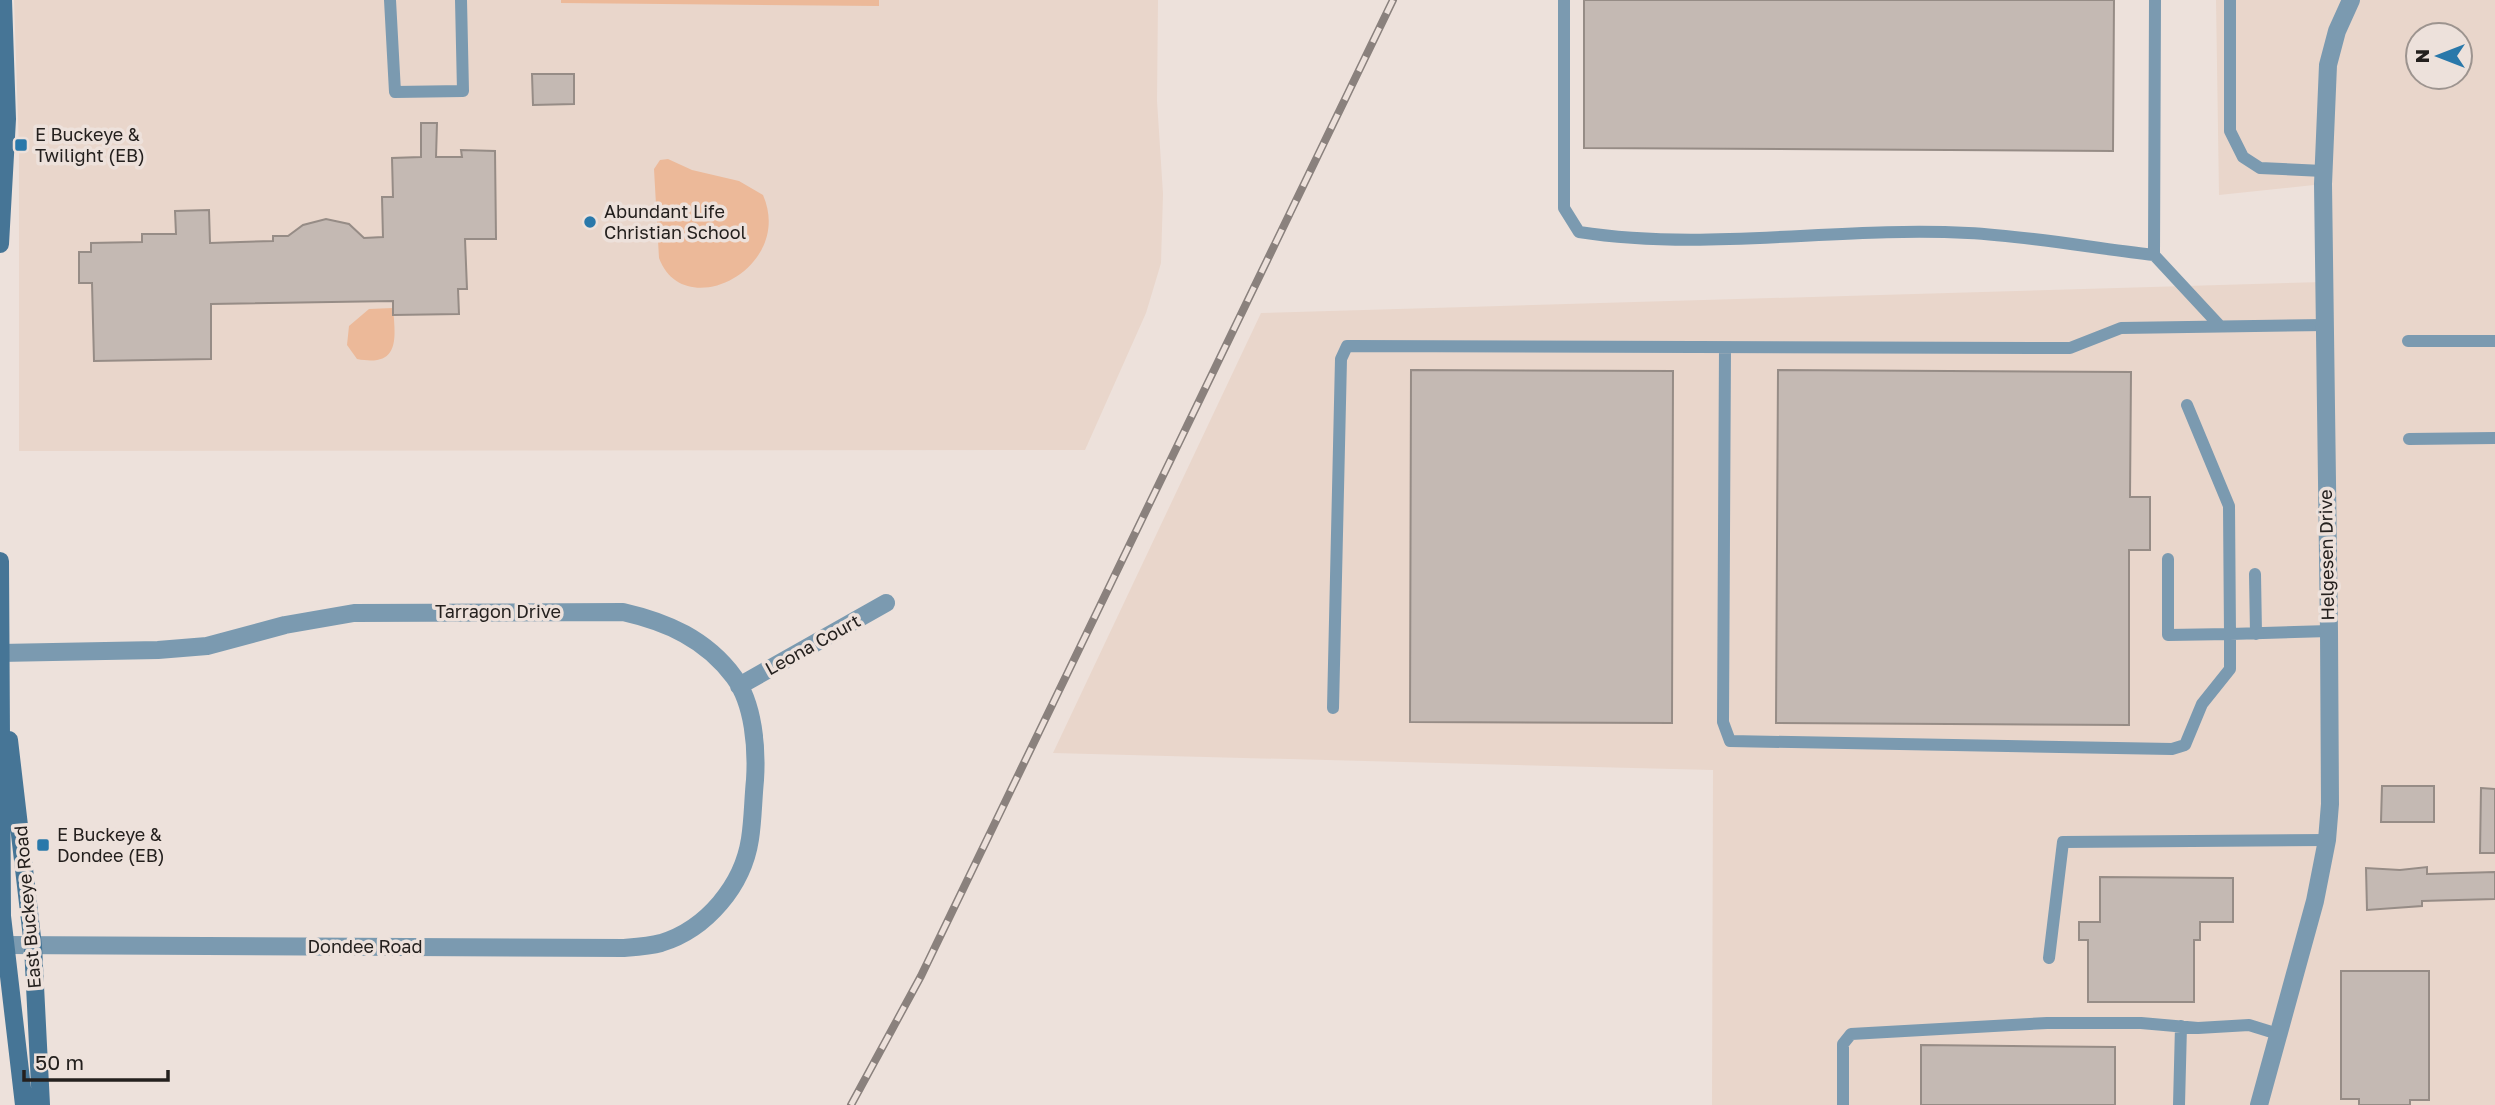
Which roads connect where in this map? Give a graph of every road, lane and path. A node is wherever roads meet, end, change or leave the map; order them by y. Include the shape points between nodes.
1 (3, 0) edge
2 (390, 0) edge
3 (461, 0) edge
4 (1564, 0) edge
5 (2155, 0) edge
6 (2230, 0) edge
7 (2351, 0) edge
8 (4, 98) edge
9 (2323, 171) junction
10 (0, 244) edge
11 (2154, 255) junction
12 (2326, 325) junction
13 (2220, 326) junction
14 (2408, 341) dead end
15 (2495, 341) edge
16 (1725, 348) junction
17 (2187, 405) dead end
18 (2495, 438) edge
19 (2409, 439) dead end
20 (2168, 559) dead end
21 (0, 561) edge
22 (2255, 574) dead end
23 (886, 603) dead end
24 (2329, 631) junction
25 (2230, 634) junction
26 (2256, 634) junction
27 (1, 653) edge
28 (739, 686) junction
29 (1334, 708) dead end
30 (3, 709) junction
31 (2327, 840) junction
32 (716, 909) joint
33 (4, 945) junction
34 (33, 946) junction
35 (2049, 958) dead end
36 (2181, 1026) junction
37 (2278, 1034) junction
38 (24, 1105) edge
39 (41, 1105) edge
40 (1843, 1105) edge
41 (2179, 1105) edge
42 (2259, 1105) edge

1 - 8 main road
2 - 3 lane via 395,92 463,90
4 - 11 lane via 1564,208 1579,232 1719,238 1968,233
5 - 11 lane
6 - 9 lane via 2230,131 2243,157 2260,168
7 - 9 street, Helgesen Drive via 2328,65
8 - 10 main road
9 - 12 street, Helgesen Drive
11 - 13 lane
12 - 13 lane
12 - 24 street, Helgesen Drive
13 - 16 lane via 2121,328 2070,348
14 - 15 lane
16 - 25 lane via 1723,722 1730,741 2172,749 2185,745 2202,704 2230,669
16 - 29 lane via 1347,346 1341,359
17 - 25 lane via 2229,506
18 - 19 lane
20 - 25 lane via 2168,635
21 - 27 main road, East Buckeye Road
22 - 26 lane
23 - 28 street, Leona Court
24 - 26 lane
24 - 31 street, Helgesen Drive
25 - 26 lane
27 - 28 street, Tarragon Drive via 207,646 354,613 622,612 661,620 686,634 706,648
27 - 30 main road, East Buckeye Road
28 - 32 street, Tarragon Drive via 753,734 756,768 750,841 737,882
30 - 33 main road, East Buckeye Road
30 - 34 main road, East Buckeye Road
31 - 35 lane via 2063,842
31 - 37 street, Helgesen Drive
32 - 34 street, Dondee Road via 662,943 624,948
33 - 34 street, Dondee Road
33 - 38 main road, East Buckeye Road
34 - 39 main road, East Buckeye Road
36 - 37 lane via 2249,1025
36 - 40 lane via 2047,1023 1851,1034 1843,1044
36 - 41 lane
37 - 42 street, Helgesen Drive

